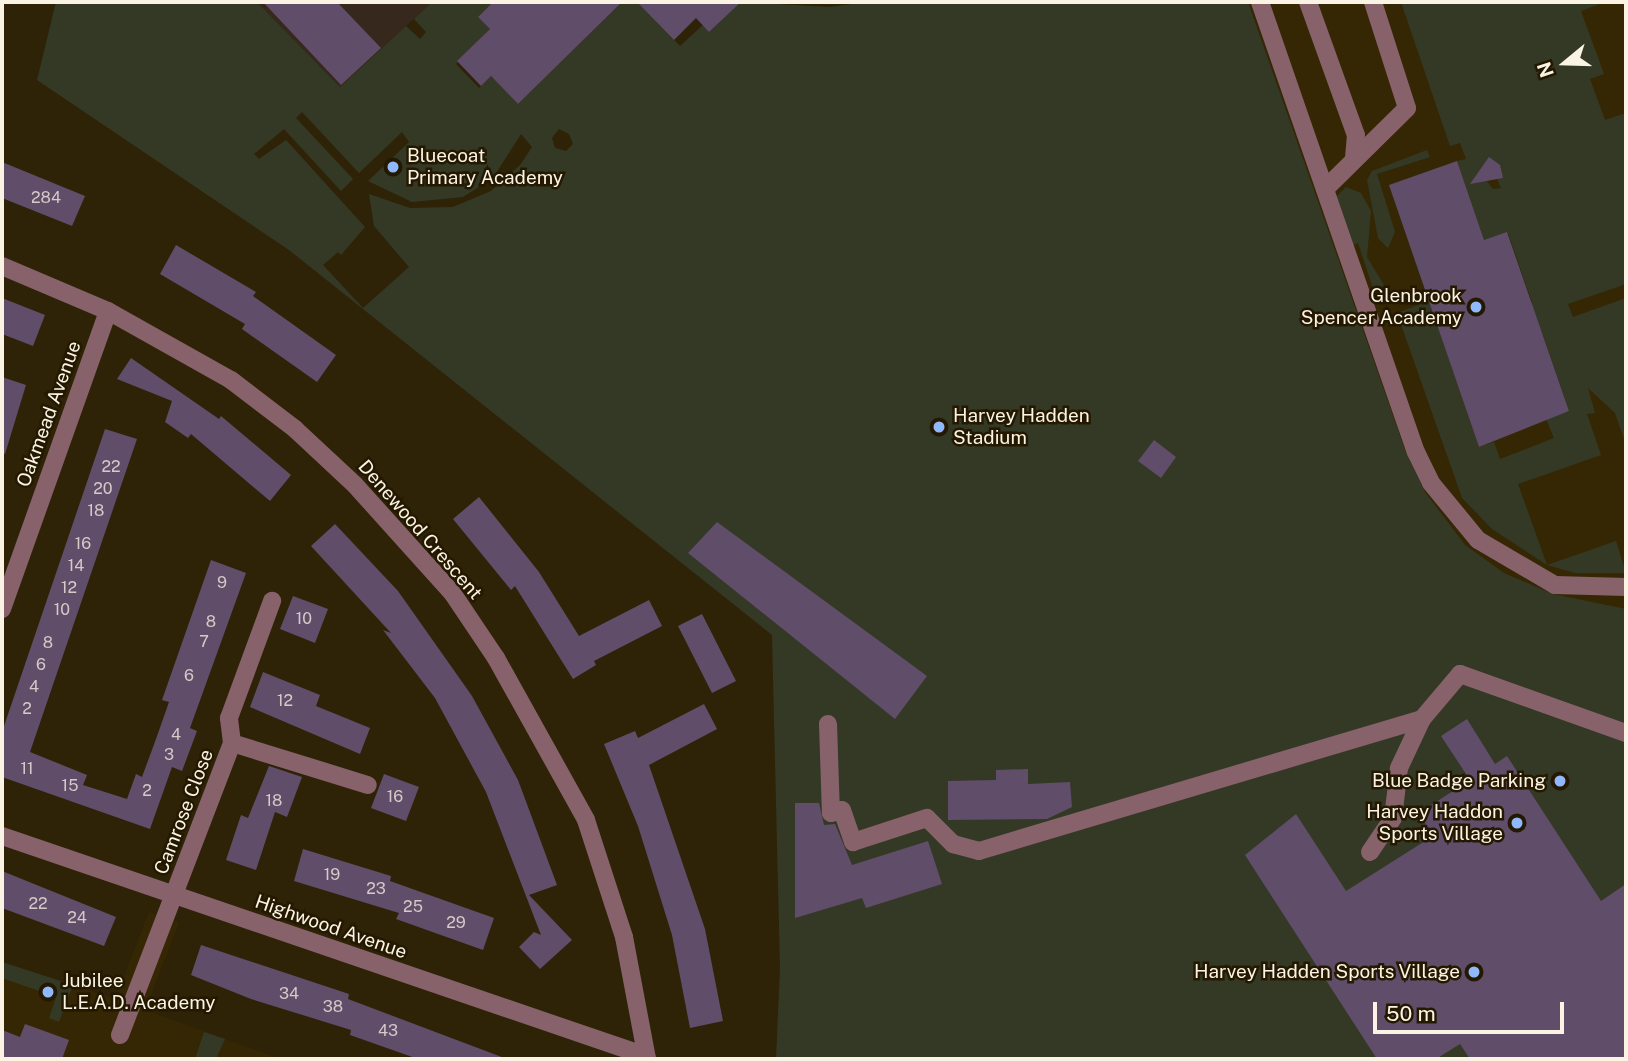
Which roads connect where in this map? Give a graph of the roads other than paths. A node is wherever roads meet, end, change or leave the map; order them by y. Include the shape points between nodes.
1 (1260, 2) edge
2 (1308, 2) edge
3 (1373, 2) edge
4 (1354, 160) junction
5 (1325, 189) junction
6 (2, 266) edge
7 (108, 311) junction
8 (1626, 587) edge
9 (271, 601) dead end
10 (2, 610) edge
11 (1422, 719) junction
12 (828, 724) dead end
13 (1626, 733) edge
14 (232, 743) junction
15 (368, 785) dead end
16 (2, 836) edge
17 (1370, 852) dead end
18 (175, 896) junction
19 (120, 1035) dead end
20 (647, 1058) edge

1 - 5 street
2 - 4 street via 1356,135
3 - 4 street via 1407,103 1403,115
4 - 5 street
5 - 8 street via 1416,452 1431,483 1478,540 1555,585
6 - 7 street, Denewood Crescent
7 - 10 street, Oakmead Avenue
7 - 20 street, Denewood Crescent via 231,380 295,429 355,485 453,594 496,658 586,820 624,937
9 - 14 street, Camrose Close via 229,718
11 - 12 street via 979,852 953,844 927,818 853,842 842,810 831,813
11 - 13 street via 1460,674
11 - 17 street via 1399,768 1393,818
14 - 15 street, Camrose Close
14 - 18 street, Camrose Close
16 - 18 street, Highwood Avenue
18 - 19 street, Camrose Close
18 - 20 street, Highwood Avenue

